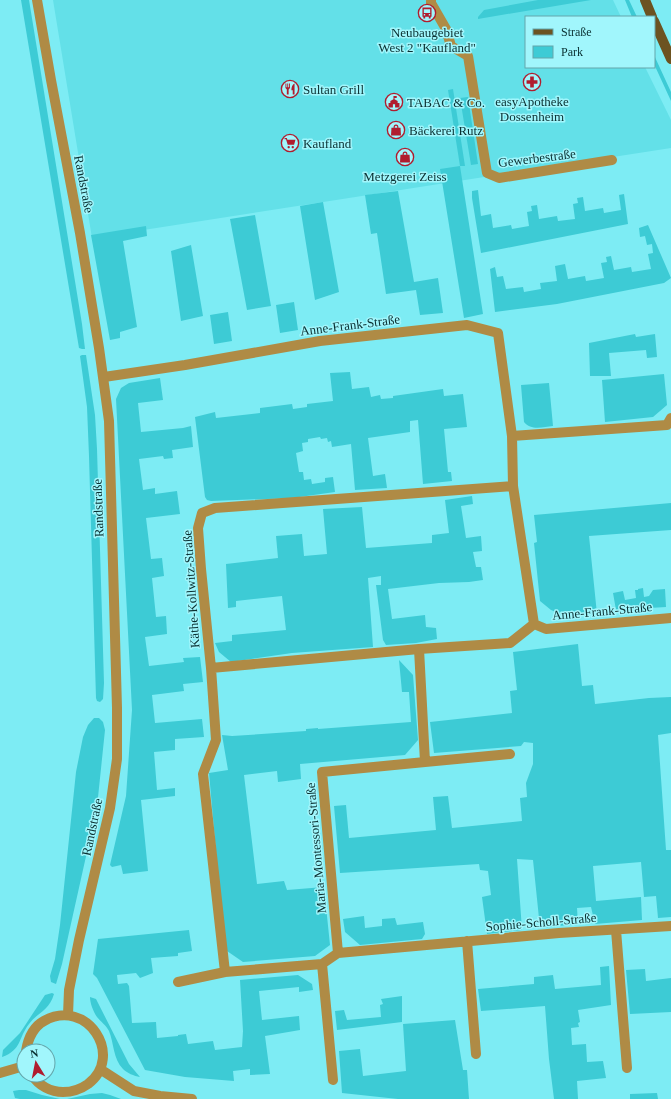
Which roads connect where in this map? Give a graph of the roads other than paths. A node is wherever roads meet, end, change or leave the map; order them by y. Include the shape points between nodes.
1 (37, 0) edge
2 (431, 0) edge
3 (645, 0) edge
4 (652, 16) edge
5 (655, 22) edge
6 (671, 58) edge
7 (612, 160) dead end
8 (104, 377) junction
9 (671, 418) edge
10 (512, 436) junction
11 (513, 486) junction
12 (671, 618) edge
13 (534, 624) junction
14 (418, 649) junction
15 (211, 668) junction
16 (510, 754) dead end
17 (425, 762) junction
18 (671, 926) edge
19 (616, 930) junction
20 (467, 941) junction
21 (338, 953) junction
22 (322, 964) junction
23 (225, 972) junction
24 (178, 982) dead end
25 (68, 1015) junction
26 (27, 1043) edge
27 (476, 1054) dead end
28 (16, 1068) edge
29 (627, 1068) dead end
30 (100, 1069) junction
31 (0, 1073) edge
32 (333, 1080) dead end
33 (40, 1083) edge
34 (192, 1099) edge

1 - 8 street, Randstraße
2 - 7 street, Gewerbestraße via 446,29 451,46 468,56 487,173 499,178
3 - 4 main road
5 - 6 main road
8 - 10 street, Anne-Frank-Straße via 320,341 467,325 498,333
8 - 25 street, Randstraße via 109,421 117,759 110,808 69,990
9 - 10 street via 666,426
10 - 11 street, Anne-Frank-Straße
11 - 13 street, Anne-Frank-Straße
11 - 15 street, Käthe-Kollwitz-Straße via 215,508 202,513 198,528
12 - 13 street, Anne-Frank-Straße via 546,629
13 - 14 street via 510,643
14 - 15 street
14 - 17 street
15 - 23 street, Käthe-Kollwitz-Straße via 216,740 203,774
16 - 17 street, Maria-Montessori-Straße
17 - 21 street, Maria-Montessori-Straße via 322,772
18 - 19 street, Sophie-Scholl-Straße
19 - 20 street, Sophie-Scholl-Straße
19 - 29 street, Sophie-Scholl-Straße
20 - 21 street, Sophie-Scholl-Straße
20 - 27 street
21 - 22 street, Sophie-Scholl-Straße
22 - 23 street, Sophie-Scholl-Straße
22 - 32 street
23 - 24 street, Sophie-Scholl-Straße
25 - 26 street via 55,1016 44,1021 34,1030
25 - 30 street via 80,1018 98,1034 103,1057
28 - 31 street
30 - 33 street via 93,1080 82,1088 69,1092 56,1092
30 - 34 street via 134,1091

